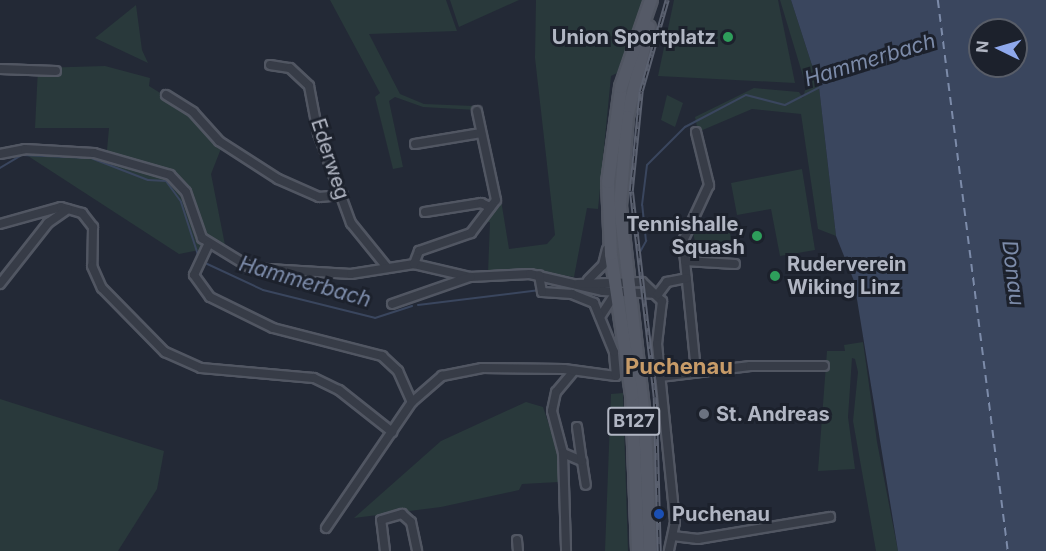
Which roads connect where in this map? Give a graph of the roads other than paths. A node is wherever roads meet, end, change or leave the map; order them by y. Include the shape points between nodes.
1 (651, 0) edge
2 (659, 0) edge
3 (270, 64) dead end
4 (0, 69) edge
5 (56, 71) dead end
6 (166, 95) dead end
7 (477, 111) dead end
8 (696, 132) dead end
9 (481, 133) junction
10 (415, 144) dead end
11 (1, 156) edge
12 (343, 195) junction
13 (490, 207) junction
14 (68, 209) junction
15 (425, 212) dead end
16 (0, 224) edge
17 (609, 235) junction
18 (208, 245) junction
19 (685, 261) junction
20 (414, 264) junction
21 (735, 264) dead end
22 (386, 266) junction
23 (539, 275) junction
24 (470, 277) junction
25 (687, 278) junction
26 (581, 282) junction
27 (0, 284) edge
28 (621, 287) junction
29 (649, 294) junction
30 (658, 294) junction
31 (392, 304) dead end
32 (600, 317) junction
33 (633, 318) junction
34 (614, 352) junction
35 (627, 359) junction
36 (824, 366) dead end
37 (573, 372) junction
38 (696, 372) junction
39 (660, 377) junction
40 (412, 402) junction
41 (577, 427) dead end
42 (392, 432) junction
43 (563, 453) junction
44 (582, 461) junction
45 (586, 485) dead end
46 (830, 517) dead end
47 (326, 528) dead end
48 (673, 536) junction
49 (517, 540) dead end
50 (385, 551) edge
51 (417, 551) edge
52 (518, 551) edge
53 (566, 551) edge
54 (638, 551) edge
55 (650, 551) edge
56 (669, 551) edge

1 - 17 main road, B127 via 617,109
2 - 28 main road, B127 via 634,79 623,147
3 - 12 street, Ederweg via 290,68 309,87 320,141
4 - 5 street
6 - 12 street via 193,112 209,131 294,188 319,197
7 - 9 street
8 - 19 street via 709,190 685,231
9 - 10 street
9 - 13 street via 496,191
11 - 18 street via 25,149 94,153 170,175 182,184
12 - 22 street, Ederweg via 356,234
13 - 15 street via 481,203
13 - 20 street via 471,233 419,250
14 - 16 street via 48,209
14 - 27 street via 48,223
14 - 42 street via 82,213 93,227 92,266 102,288 165,352 201,368 314,378 339,390
17 - 26 street via 603,265
17 - 28 main road, B127
18 - 22 street via 238,263 261,270 351,274
18 - 40 street via 196,264 199,286 231,311 388,359
19 - 21 street
19 - 25 street
20 - 22 street
20 - 24 street
23 - 24 street
23 - 26 street
23 - 32 street via 540,289 583,297
24 - 31 street
25 - 30 street via 667,282
25 - 38 street
26 - 28 street
28 - 29 street
28 - 30 street via 649,284
28 - 32 street
28 - 33 main road, B127
28 - 35 main road, B127
29 - 30 street
29 - 33 street via 638,300
30 - 39 street via 663,306 657,336
32 - 34 street
33 - 55 main road, B127 via 645,424
34 - 35 street
34 - 37 street via 618,373 612,378
35 - 54 main road, B127
36 - 38 street
37 - 40 street via 460,370 441,376
37 - 43 street via 552,401
38 - 39 street
39 - 48 street
40 - 42 street
41 - 44 street
42 - 47 street
43 - 44 street
43 - 53 street
44 - 45 street
46 - 48 street via 698,539
48 - 56 street
49 - 52 street
50 - 51 street via 381,520 402,514 411,522

